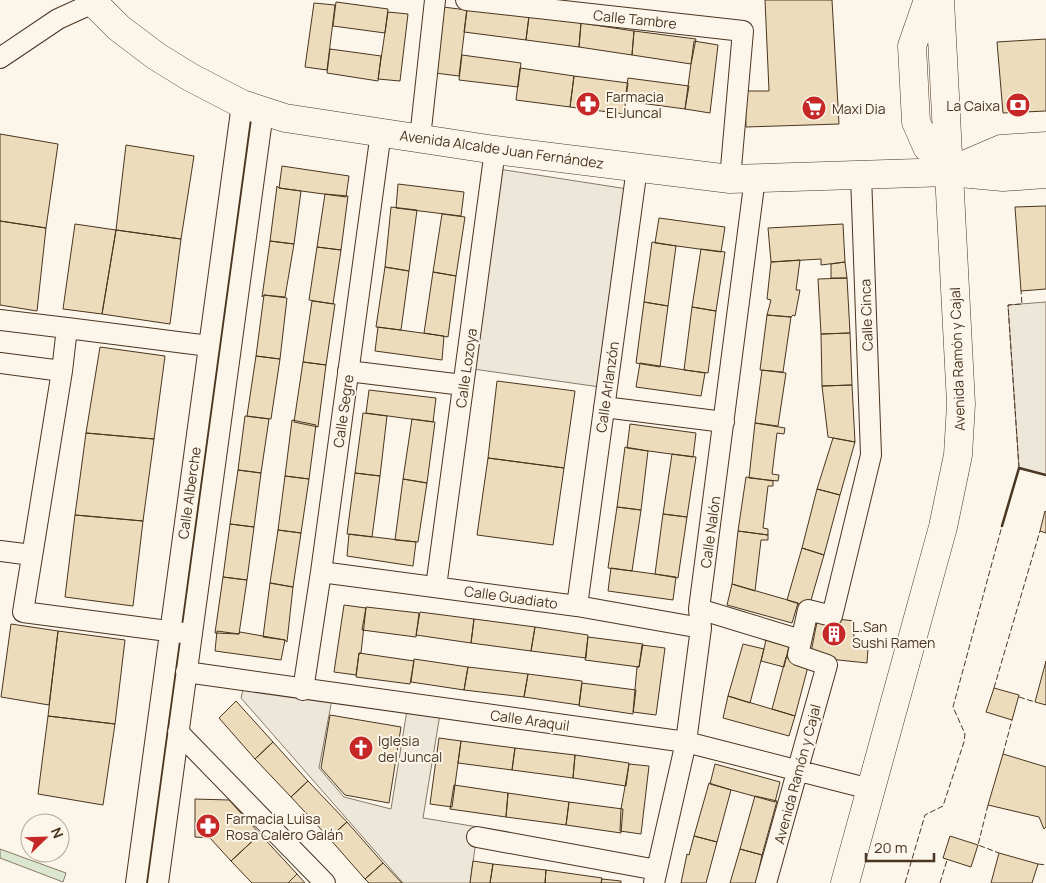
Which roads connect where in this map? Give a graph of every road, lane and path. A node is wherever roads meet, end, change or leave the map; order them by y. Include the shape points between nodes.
1 (435, 0) edge
2 (466, 0) edge
3 (928, 0) edge
4 (940, 0) edge
5 (94, 1) edge
6 (744, 31) joint
7 (0, 58) edge
8 (252, 108) junction
9 (381, 132) junction
10 (420, 138) junction
11 (1046, 146) edge
12 (495, 150) junction
13 (637, 168) junction
14 (949, 172) junction
15 (1046, 174) edge
16 (861, 175) junction
17 (742, 178) junction
18 (0, 320) edge
19 (68, 328) junction
20 (209, 346) junction
21 (0, 363) edge
22 (62, 371) junction
23 (348, 372) junction
24 (463, 385) junction
25 (604, 407) junction
26 (724, 422) junction
27 (0, 551) edge
28 (32, 555) junction
29 (321, 572) junction
30 (436, 586) junction
31 (577, 606) junction
32 (700, 618) junction
33 (170, 632) junction
34 (191, 634) junction
35 (800, 640) junction
36 (186, 672) junction
37 (303, 690) junction
38 (178, 732) junction
39 (686, 742) junction
40 (798, 771) junction
41 (870, 789) junction
42 (477, 837) dead end
43 (655, 877) edge
44 (136, 883) edge
45 (158, 883) edge
46 (325, 883) edge
47 (766, 883) edge
48 (845, 883) edge

1 - 10 street
2 - 6 street, Calle Tambre
3 - 14 main road via 912,46 916,122 927,147
4 - 14 main road, Avenida Ramón y Cajal
5 - 7 street via 58,19
5 - 8 main road, Avenida Alcalde Juan Fernández via 119,28 156,56 216,92
6 - 17 street, Calle Nalón
8 - 9 main road, Avenida Alcalde Juan Fernández via 285,118
8 - 20 street, Calle Alberche
8 - 34 street, Calle Alberche
9 - 10 main road, Avenida Alcalde Juan Fernández
9 - 23 street, Calle Segre
10 - 12 main road, Avenida Alcalde Juan Fernández
11 - 14 main road via 1001,149
12 - 13 main road, Avenida Alcalde Juan Fernández
12 - 24 street, Calle Lozoya
13 - 17 main road, Avenida Alcalde Juan Fernández
13 - 25 street, Calle Arlanzón
14 - 15 main road via 1003,177
14 - 16 main road, Avenida Alcalde Juan Fernández
14 - 41 main road, Avenida Ramón y Cajal via 961,404 958,455 943,527
16 - 17 main road, Avenida Alcalde Juan Fernández
16 - 35 street, Calle Cinca via 871,455 832,616 808,610
17 - 26 street, Calle Nalón
18 - 19 street
19 - 20 street
19 - 22 street
20 - 33 street, Calle Alberche
21 - 22 street
22 - 28 street
23 - 24 street
23 - 29 street, Calle Segre
24 - 30 street, Calle Lozoya
25 - 26 street
25 - 31 street, Calle Arlanzón
26 - 32 street, Calle Nalón
27 - 28 street
28 - 33 street via 23,612
29 - 30 street, Calle Guadiato
29 - 37 street, Calle Segre
30 - 31 street, Calle Guadiato
31 - 32 street, Calle Guadiato
32 - 35 street, Calle Guadiato
32 - 39 street, Calle Nalón
33 - 34 street
33 - 44 street, Calle Alberche
34 - 36 street, Calle Alberche
35 - 40 street, Avenida Ramón y Cajal via 798,655 827,664
36 - 37 street, Calle Araquil
36 - 38 street, Calle Alberche
37 - 39 street, Calle Araquil
38 - 45 street, Calle Alberche
38 - 46 street
39 - 40 street, Calle Araquil
39 - 43 street, Calle Nalón
40 - 41 street, Calle Araquil
40 - 47 street, Avenida Ramón y Cajal
41 - 48 main road, Avenida Ramón y Cajal
42 - 43 street

